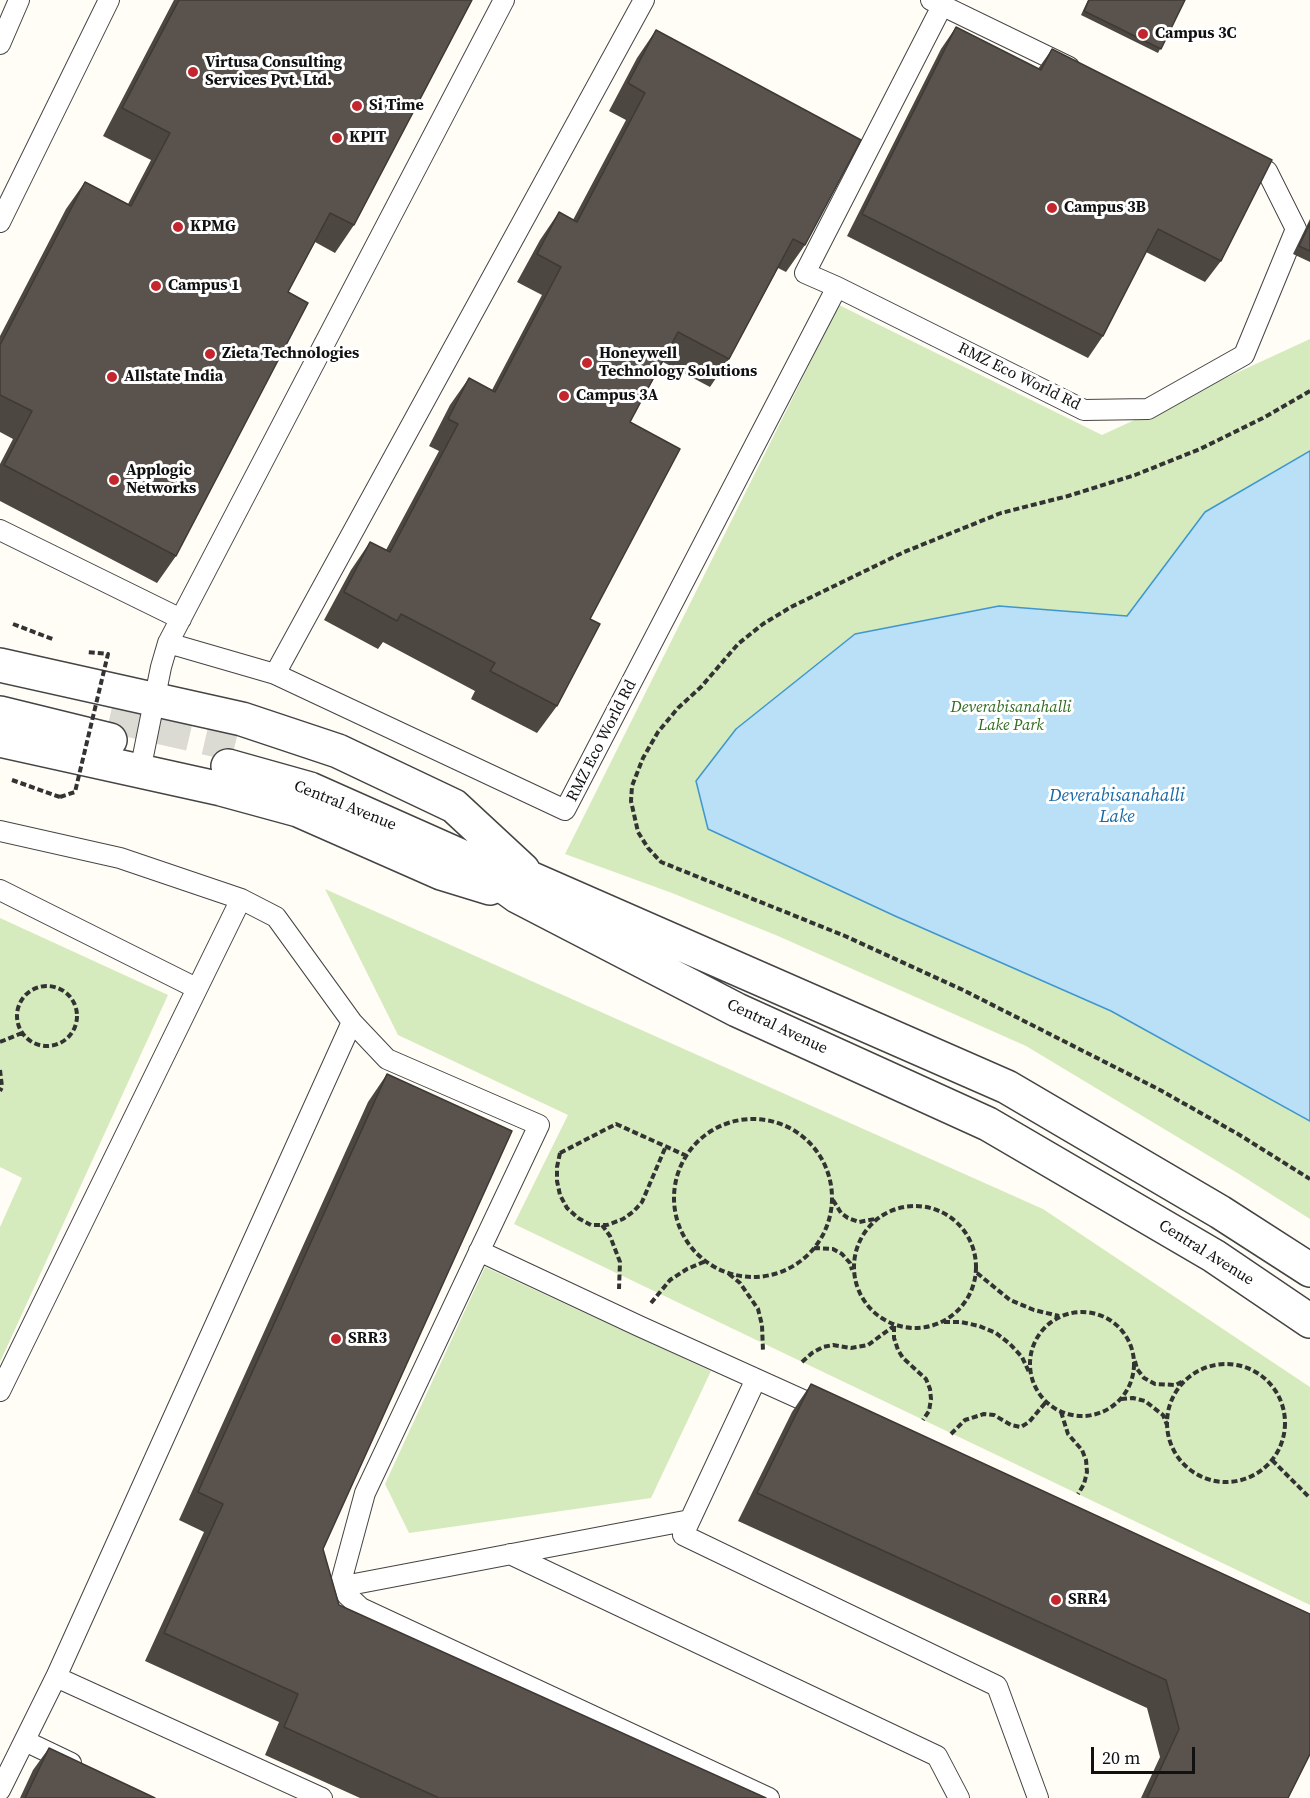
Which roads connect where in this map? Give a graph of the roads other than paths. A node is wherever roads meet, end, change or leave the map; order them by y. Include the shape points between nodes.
1 (19, 0) edge
2 (109, 0) edge
3 (504, 0) edge
4 (644, 0) edge
5 (937, 3) edge
6 (0, 44) edge
7 (1082, 72) edge
8 (1226, 149) edge
9 (0, 222) edge
10 (837, 287) junction
11 (0, 530) edge
12 (181, 619) junction
13 (168, 643) junction
14 (0, 665) edge
15 (275, 674) junction
16 (0, 691) edge
17 (155, 701) junction
18 (0, 713) edge
19 (0, 740) edge
20 (231, 755) tunnel mouth
21 (140, 771) junction
22 (0, 831) edge
23 (524, 887) junction
24 (0, 890) edge
25 (241, 899) junction
26 (196, 988) junction
27 (352, 1023) junction
28 (479, 1251) junction
29 (1310, 1270) edge
30 (1310, 1321) edge
31 (756, 1379) junction
32 (0, 1391) edge
33 (843, 1418) edge
34 (690, 1520) junction
35 (510, 1554) junction
36 (344, 1586) junction
37 (56, 1677) junction
38 (25, 1741) junction
39 (86, 1769) edge
40 (0, 1790) edge
41 (322, 1798) edge
42 (770, 1798) edge
43 (959, 1798) edge
44 (1038, 1798) edge

1 - 6 lane
2 - 9 lane
3 - 12 lane
4 - 15 lane
5 - 7 lane
5 - 10 lane, RMZ Eco World Rd via 805,273
8 - 10 lane, RMZ Eco World Rd via 1267,171 1296,229 1244,355 1148,409 1084,410
10 - 15 lane, RMZ Eco World Rd via 566,810
11 - 12 lane
12 - 13 lane
13 - 15 lane, RMZ Eco World Rd
13 - 17 lane
14 - 17 street
16 - 18 street via 110,728
17 - 21 lane
17 - 23 street via 242,719 338,751 454,806 507,853
19 - 21 street
20 - 23 street, Central Avenue via 310,768 407,811 474,842
21 - 23 street via 298,810 441,873
22 - 25 lane via 120,858
23 - 29 street, Central Avenue via 1006,1087 1220,1212
23 - 30 street, Central Avenue via 737,1010 988,1124 1214,1256
24 - 26 lane
25 - 26 lane
25 - 27 lane via 276,917
26 - 32 lane
27 - 28 lane via 387,1059 539,1125
27 - 37 lane
28 - 31 lane
28 - 36 lane via 365,1493 342,1578
31 - 33 lane
31 - 34 lane
34 - 35 lane
34 - 44 lane via 682,1535 997,1686
35 - 36 lane
35 - 43 lane via 937,1756
36 - 42 lane via 347,1595 361,1608
37 - 38 lane
37 - 41 lane
38 - 39 lane
38 - 40 lane

